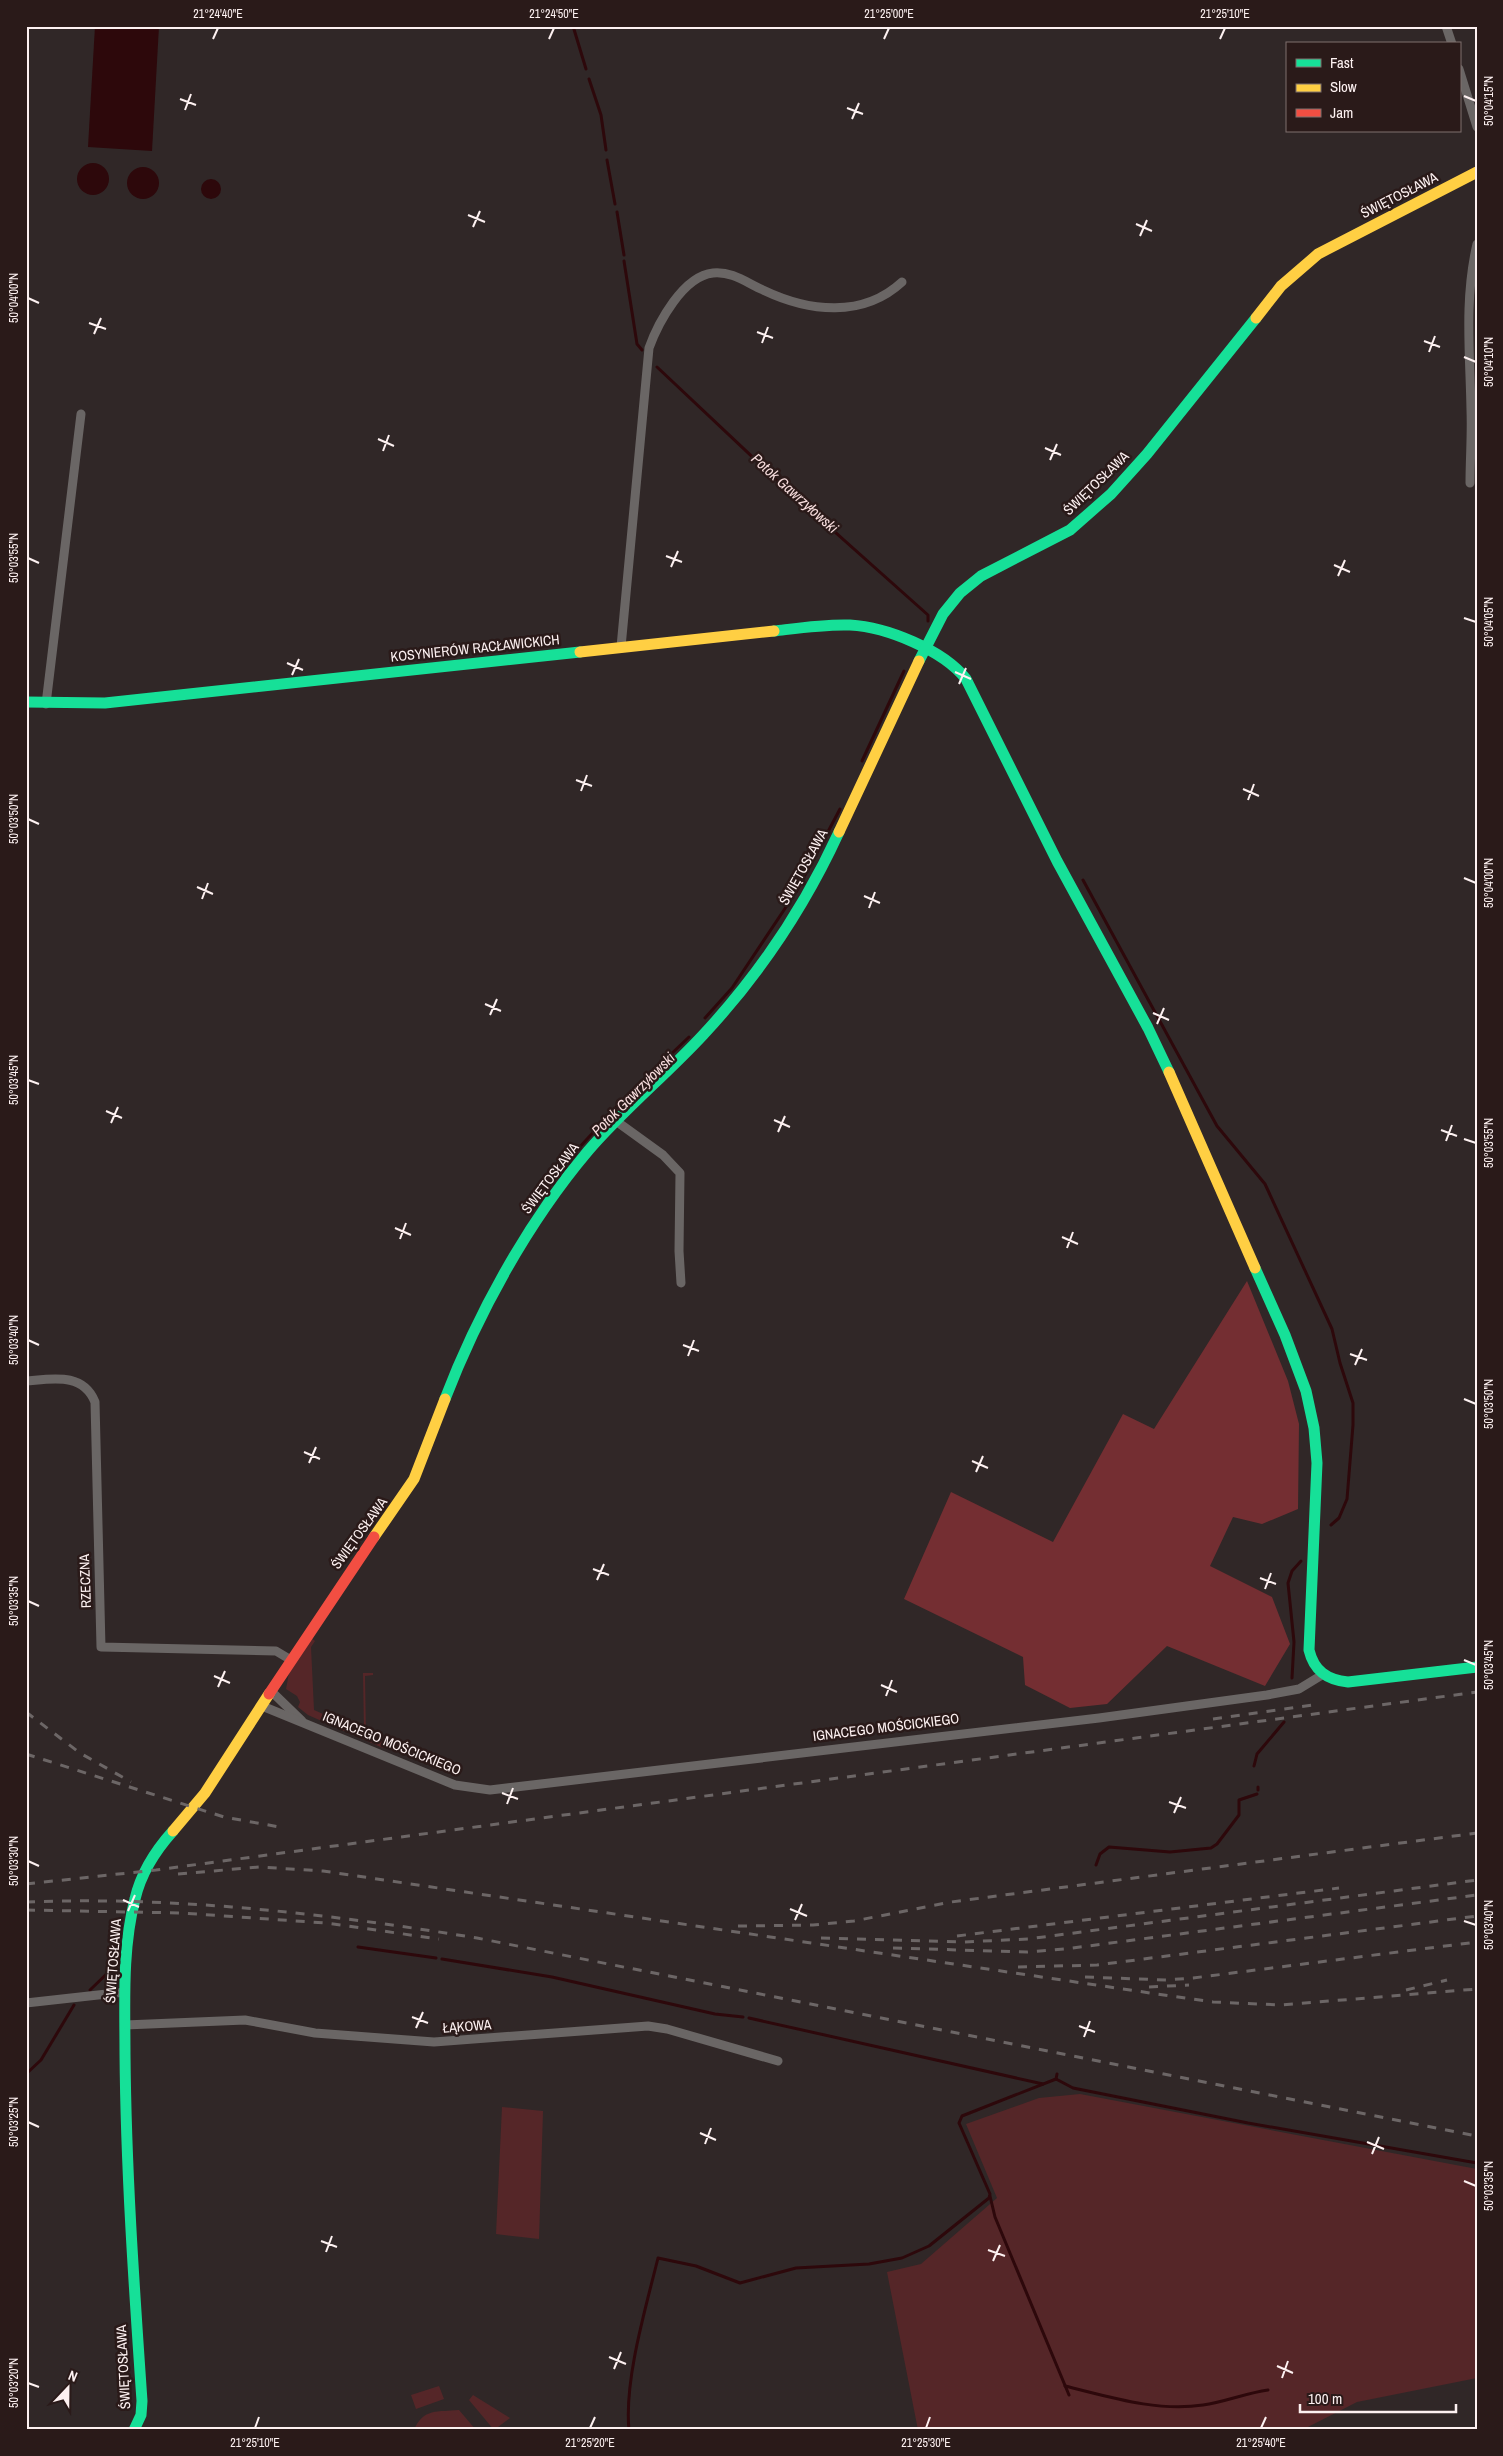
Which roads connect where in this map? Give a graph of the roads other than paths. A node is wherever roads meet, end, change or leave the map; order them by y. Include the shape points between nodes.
1 (1446, 26) edge
2 (1451, 42) edge
3 (1460, 72) edge
4 (1477, 127) edge
5 (1477, 172) edge
6 (1477, 244) edge
7 (902, 282) dead end
8 (81, 414) dead end
9 (1470, 483) dead end
10 (621, 647) junction
11 (924, 649) junction
12 (26, 702) edge
13 (46, 704) junction
14 (616, 1120) junction
15 (681, 1283) dead end
16 (26, 1381) edge
17 (291, 1660) junction
18 (1477, 1667) edge
19 (1322, 1675) junction
20 (271, 1691) junction
21 (262, 1706) junction
22 (304, 1723) junction
23 (125, 1992) junction
24 (26, 2003) edge
25 (125, 2025) junction
26 (778, 2061) dead end
27 (134, 2430) edge

1 - 2 street
3 - 4 street
5 - 11 street, ŚWIĘTOSŁAWA via 1304,264 1281,286 1111,494 1070,530 992,569 970,584 943,614
6 - 9 street via 1467,327
7 - 10 street via 883,296 861,305 829,308 801,304 738,277 713,273 690,283 682,293 663,318 649,348
8 - 13 street
10 - 11 street, KOSYNIERÓW RACŁAWICKICH via 844,624 878,631
10 - 13 street, KOSYNIERÓW RACŁAWICKICH via 105,703
11 - 14 street, ŚWIĘTOSŁAWA via 832,847 778,940 738,996 711,1026
11 - 19 street, KOSYNIERÓW RACŁAWICKICH via 956,665 966,679 1057,861 1148,1028 1306,1391 1317,1463 1309,1650 1313,1664
12 - 13 street, KOSYNIERÓW RACŁAWICKICH
14 - 15 street via 663,1155 680,1173
14 - 17 street, ŚWIĘTOSŁAWA via 545,1206 523,1242 452,1377 414,1479
16 - 17 street, RZECZNA via 70,1379 88,1390 95,1402 102,1647 276,1651
17 - 20 street, ŚWIĘTOSŁAWA
18 - 19 street via 1348,1682
19 - 22 street, IGNACEGO MOŚCICKIEGO via 1299,1689 1099,1718 490,1790 454,1785
20 - 21 street, ŚWIĘTOSŁAWA
20 - 22 street, IGNACEGO MOŚCICKIEGO
21 - 22 street, IGNACEGO MOŚCICKIEGO
21 - 23 street, ŚWIĘTOSŁAWA via 205,1793 184,1821 158,1847 146,1866 138,1884 132,1915
23 - 24 street
23 - 25 street, ŚWIĘTOSŁAWA
25 - 26 street, ŁĄKOWA via 245,2020 315,2033 434,2042 648,2026
25 - 27 street, ŚWIĘTOSŁAWA via 128,2188 142,2401 141,2415

